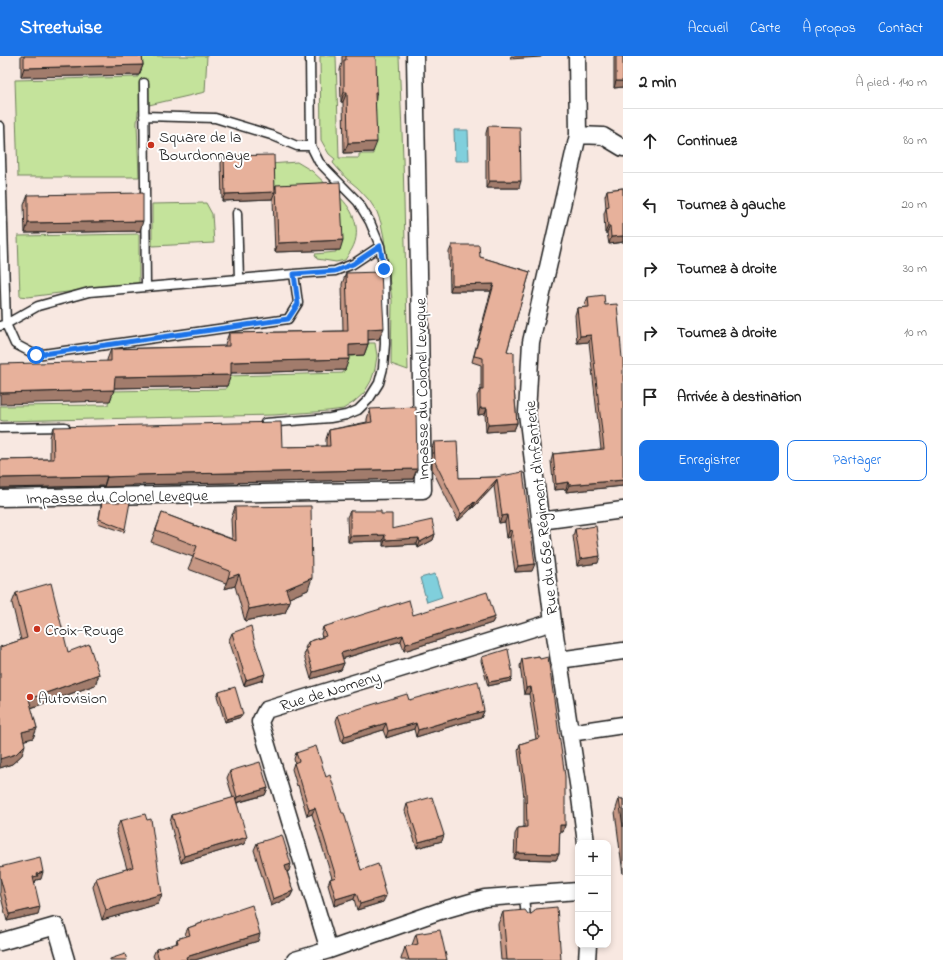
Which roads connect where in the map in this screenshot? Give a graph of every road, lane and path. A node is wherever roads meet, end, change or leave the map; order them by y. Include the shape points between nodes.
1 (310, 56) edge
2 (415, 56) edge
3 (577, 56) edge
4 (144, 83) dead end
5 (144, 116) junction
6 (0, 126) edge
7 (578, 135) junction
8 (311, 146) junction
9 (623, 148) edge
10 (237, 213) dead end
11 (380, 246) junction
12 (294, 274) junction
13 (239, 279) junction
14 (146, 287) junction
15 (3, 325) edge
16 (257, 423) edge
17 (70, 427) edge
18 (0, 428) edge
19 (0, 498) edge
20 (623, 510) edge
21 (540, 521) junction
22 (553, 622) junction
23 (623, 651) edge
24 (559, 660) junction
25 (623, 725) edge
26 (570, 733) junction
27 (586, 840) edge
28 (575, 891) edge
29 (524, 895) junction
30 (526, 921) edge
31 (0, 942) edge
32 (588, 948) edge
33 (329, 950) junction
34 (66, 960) edge
35 (295, 960) edge
36 (587, 960) edge

1 - 8 lane
2 - 19 street, Impasse du Colonel Leveque via 423,490
3 - 7 street, Rue du 65e Régiment d'Infanterie
4 - 5 lane
5 - 8 lane via 215,118 297,146
5 - 14 lane
6 - 15 lane
7 - 9 street via 603,136
7 - 21 street, Rue du 65e Régiment d'Infanterie via 531,342 527,413
8 - 11 lane via 319,162 358,202
10 - 13 lane
11 - 12 lane via 353,264 335,271
11 - 16 lane via 384,269 384,368 379,383 369,399 358,410 346,415
12 - 13 lane
12 - 15 lane via 298,304 288,319 36,355 15,344
13 - 14 lane
14 - 15 lane via 90,292 38,306
17 - 18 lane
20 - 21 street
21 - 22 street, Rue du 65e Régiment d'Infanterie
22 - 24 street, Rue du 65e Régiment d'Infanterie
22 - 33 street, Rue de Nomeny via 266,710 260,722
23 - 24 street
24 - 26 street, Rue du 65e Régiment d'Infanterie
25 - 26 street
26 - 27 street, Rue du 65e Régiment d'Infanterie
28 - 29 street
29 - 30 lane
29 - 33 street via 485,898
31 - 34 street via 56,926
32 - 36 street
33 - 35 street

